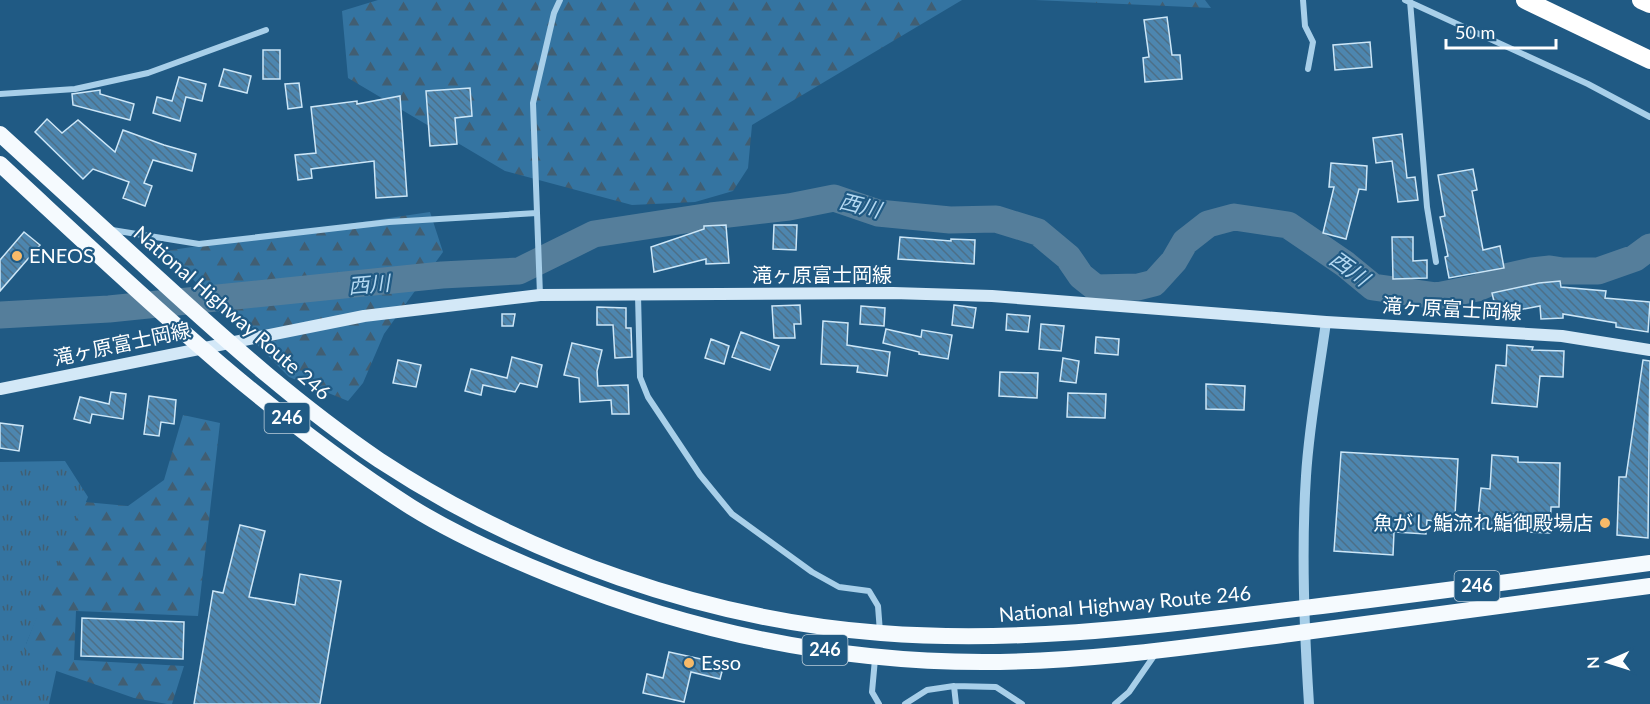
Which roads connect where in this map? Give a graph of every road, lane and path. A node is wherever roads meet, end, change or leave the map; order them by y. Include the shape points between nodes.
1 (560, 0) edge
2 (1303, 0) edge
3 (1408, 0) edge
4 (1525, 0) edge
5 (1539, 0) edge
6 (1641, 0) edge
7 (1650, 4) edge
8 (266, 30) dead end
9 (1650, 47) edge
10 (1650, 60) edge
11 (1308, 69) dead end
12 (0, 94) edge
13 (1650, 117) edge
14 (0, 134) edge
15 (0, 164) edge
16 (537, 213) junction
17 (103, 228) junction
18 (1437, 262) dead end
19 (540, 295) junction
20 (638, 295) junction
21 (1326, 322) junction
22 (194, 342) junction
23 (228, 343) junction
24 (1650, 350) edge
25 (0, 389) edge
26 (1650, 563) edge
27 (1650, 586) edge
28 (1304, 608) junction
29 (1304, 632) junction
30 (880, 633) junction
31 (1158, 651) junction
32 (875, 656) junction
33 (954, 686) junction
34 (879, 704) edge
35 (905, 704) edge
36 (956, 704) edge
37 (1022, 704) edge
38 (1115, 704) edge
39 (1309, 704) edge

1 - 16 street via 533,103
2 - 11 street via 1305,26 1313,42
3 - 13 street
3 - 18 street via 1427,207
4 - 10 highway
5 - 9 highway
6 - 7 highway
8 - 12 street via 148,73 75,89
14 - 17 highway, National Highway Route 246 / 246
15 - 22 highway, 246
16 - 17 street via 389,222 199,244
16 - 19 street
17 - 23 highway, National Highway Route 246 / 246
19 - 20 main road, 滝ヶ原富士岡線
19 - 23 main road, 滝ヶ原富士岡線 via 364,316
20 - 21 main road, 滝ヶ原富士岡線 via 992,296
20 - 30 street via 640,377 648,397 700,475 732,514 812,572 839,587 869,591 878,606
21 - 24 main road, 滝ヶ原富士岡線 via 1562,336
21 - 28 street via 1306,473
22 - 23 main road, 滝ヶ原富士岡線
22 - 25 main road, 滝ヶ原富士岡線
22 - 32 highway, 246 via 357,471 416,510 483,545 605,597 690,623 792,646
23 - 30 highway, National Highway Route 246 / 246 via 304,406 380,460 502,531 571,560 688,599 778,619
26 - 28 highway, National Highway Route 246 / 246
27 - 29 highway, 246
28 - 29 street
28 - 30 highway, National Highway Route 246 / 246 via 1147,628 1018,636
29 - 31 highway, 246
29 - 39 street
31 - 32 highway, 246 via 981,662
31 - 38 street via 1129,692
32 - 34 street via 872,692
33 - 35 street via 927,690
33 - 36 street
33 - 37 street via 996,687

